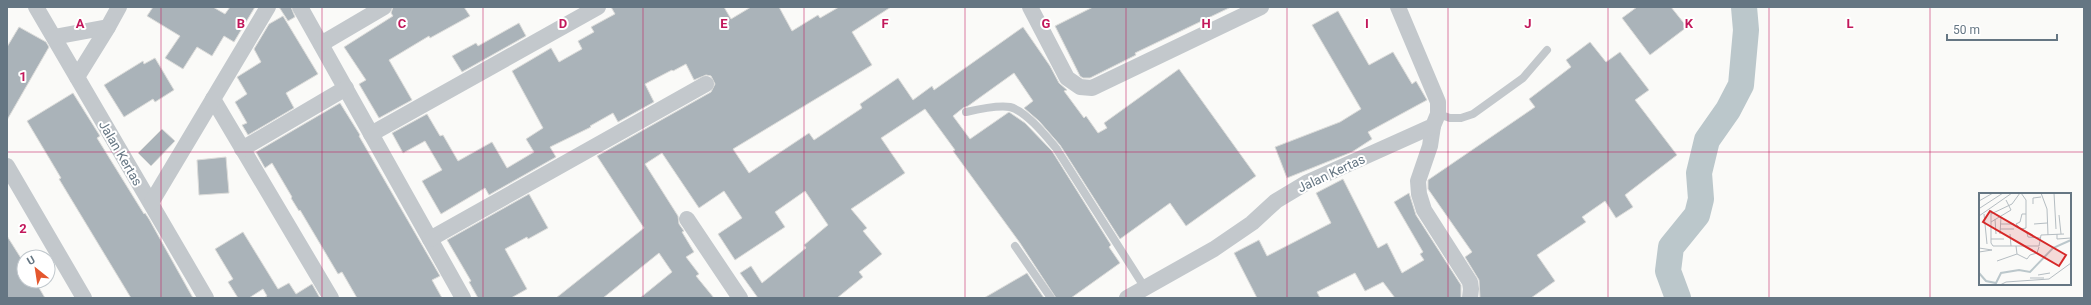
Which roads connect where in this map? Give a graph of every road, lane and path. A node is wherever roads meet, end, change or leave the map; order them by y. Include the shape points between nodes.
1 (36, 7) edge
2 (119, 7) edge
3 (268, 7) edge
4 (300, 7) edge
5 (384, 7) edge
6 (598, 7) edge
7 (1030, 7) edge
8 (1262, 7) edge
9 (1398, 7) edge
10 (108, 27) junction
11 (54, 36) junction
12 (321, 44) junction
13 (1547, 50) dead end
14 (77, 77) junction
15 (706, 84) dead end
16 (346, 88) junction
17 (213, 99) junction
18 (966, 112) dead end
19 (1436, 120) junction
20 (371, 134) junction
21 (242, 149) junction
22 (7, 166) edge
23 (151, 203) junction
24 (687, 219) dead end
25 (430, 239) junction
26 (1015, 246) dead end
27 (1145, 288) junction
28 (84, 298) edge
29 (206, 298) edge
30 (331, 298) edge
31 (463, 298) edge
32 (740, 298) edge
33 (1051, 298) edge
34 (1128, 298) edge
35 (1470, 298) edge

1 - 11 street, Jalan Kertas
2 - 10 street
3 - 17 street
4 - 12 street
5 - 12 street
6 - 20 street
7 - 8 street via 1067,78 1080,87 1092,88
9 - 19 street via 1438,102
10 - 11 street
10 - 14 street
11 - 14 street, Jalan Kertas
12 - 16 street
13 - 19 lane via 1523,78 1474,114
14 - 23 street, Jalan Kertas
15 - 25 street
16 - 20 street
16 - 21 street
17 - 21 street
17 - 23 street
18 - 27 lane via 1009,107 1017,110 1043,132 1056,148
19 - 27 street, Jalan Kertas via 1306,183 1276,201 1252,223 1214,249
19 - 35 street via 1418,181 1419,194 1424,210 1470,282
20 - 25 street
21 - 30 street
22 - 28 street
23 - 29 street, Jalan Kertas
24 - 32 street
25 - 31 street
26 - 33 lane
27 - 34 street, Jalan Kertas

